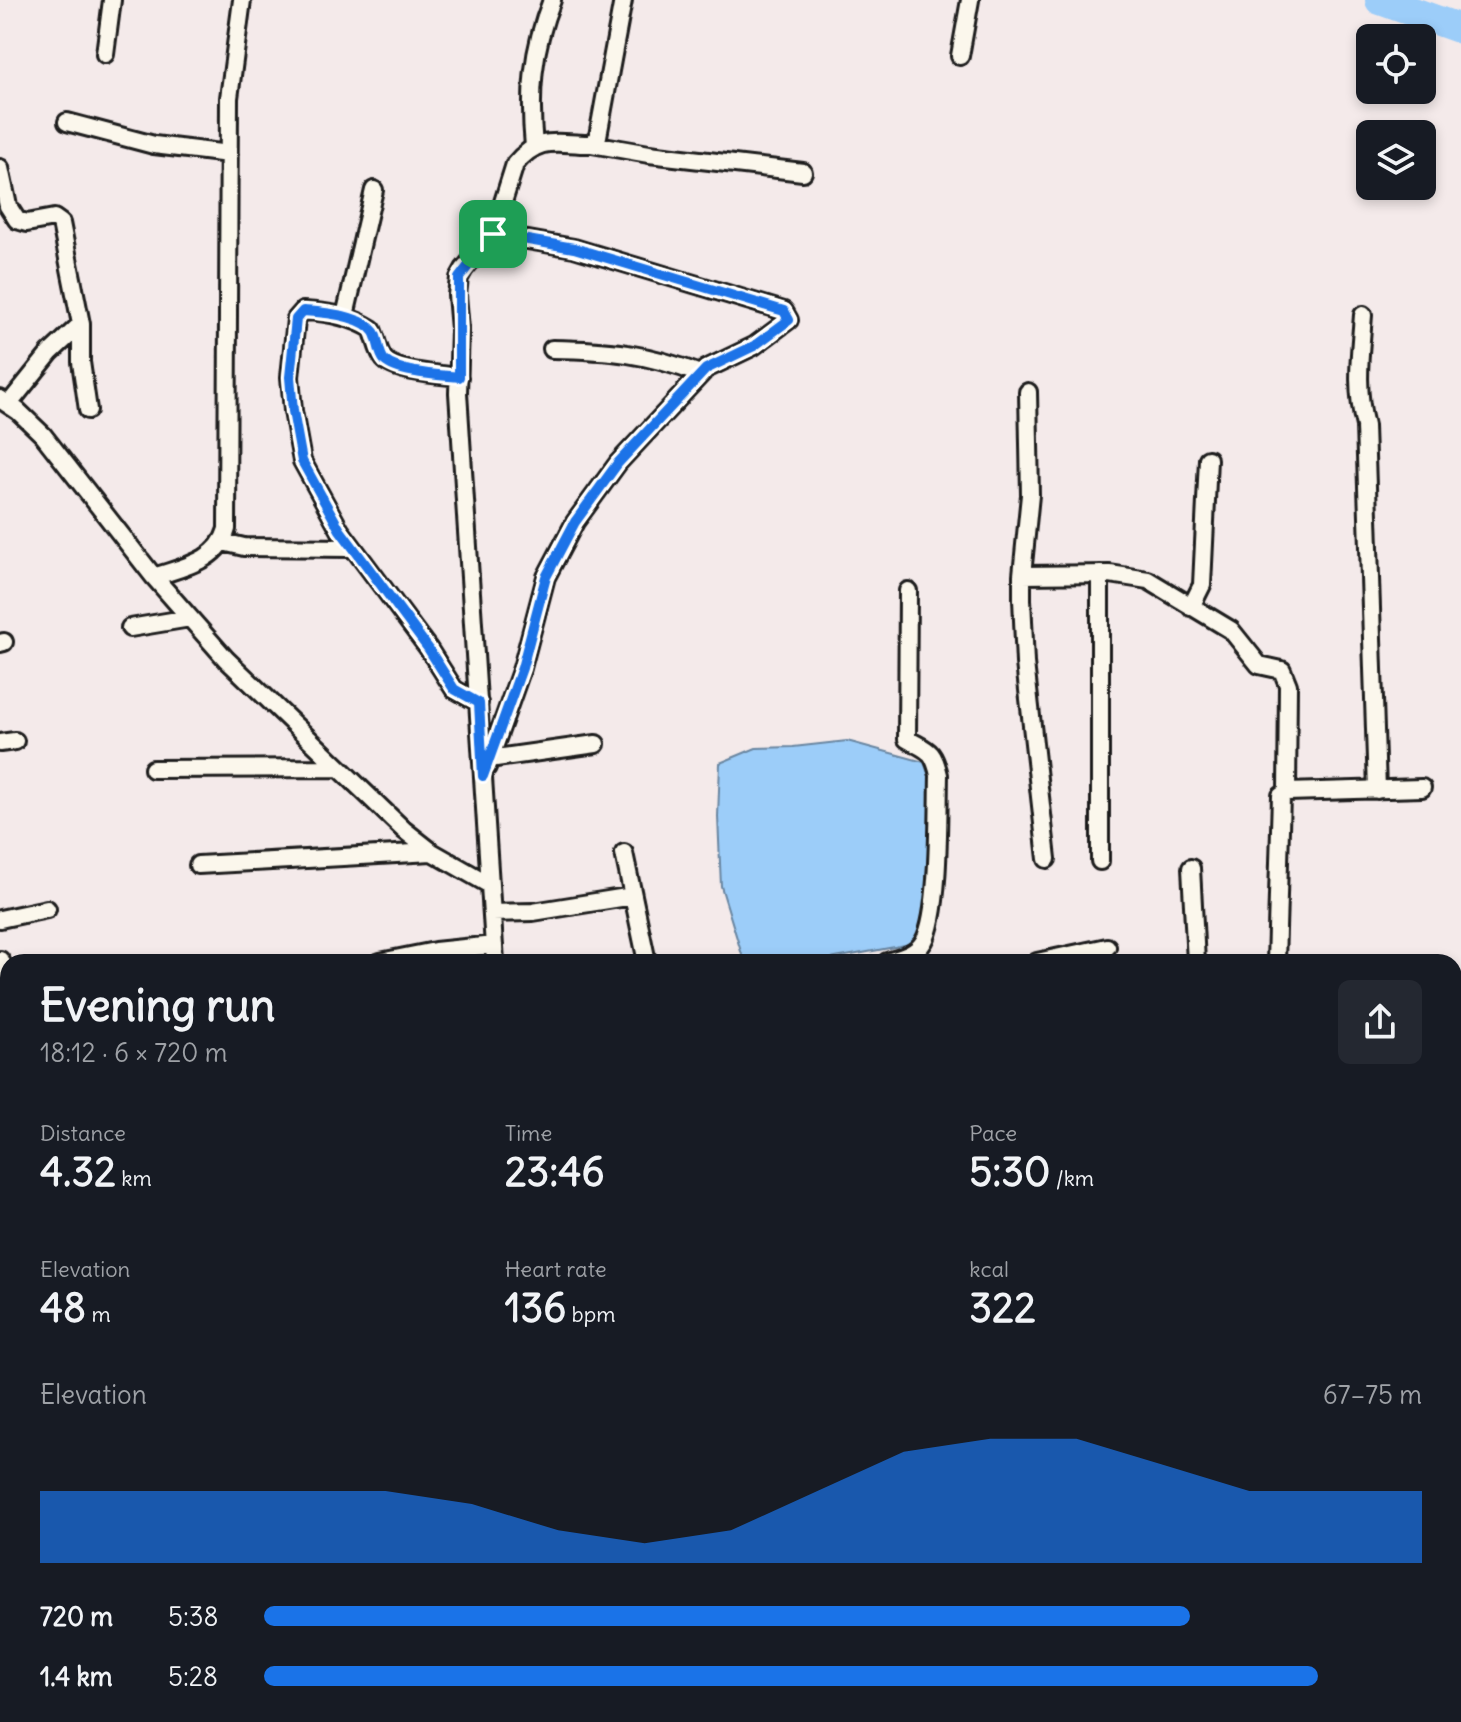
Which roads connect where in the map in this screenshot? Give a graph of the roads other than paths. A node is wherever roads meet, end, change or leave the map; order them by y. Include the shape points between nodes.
1 (112, 0) edge
2 (242, 0) edge
3 (552, 0) edge
4 (623, 0) edge
5 (970, 0) edge
6 (105, 54) dead end
7 (960, 56) dead end
8 (67, 122) dead end
9 (592, 144) junction
10 (534, 147) junction
11 (229, 154) junction
12 (0, 168) edge
13 (803, 172) dead end
14 (374, 190) dead end
15 (493, 234) junction
16 (1363, 315) dead end
17 (345, 316) junction
18 (81, 324) junction
19 (552, 349) dead end
20 (700, 374) junction
21 (459, 377) junction
22 (1028, 392) dead end
23 (5, 401) edge
24 (88, 410) dead end
25 (1208, 459) dead end
26 (223, 542) junction
27 (353, 548) junction
28 (1100, 574) junction
29 (1022, 575) junction
30 (154, 577) junction
31 (908, 591) dead end
32 (1191, 607) junction
33 (190, 618) junction
34 (130, 628) dead end
35 (479, 703) junction
36 (596, 744) dead end
37 (489, 759) junction
38 (338, 768) junction
39 (153, 769) dead end
40 (483, 776) junction
41 (1422, 788) dead end
42 (1377, 790) junction
43 (1287, 792) junction
44 (432, 852) junction
45 (624, 853) dead end
46 (1047, 859) dead end
47 (1100, 861) dead end
48 (198, 865) dead end
49 (1191, 868) dead end
50 (490, 885) junction
51 (633, 896) junction
52 (47, 909) dead end
53 (492, 913) junction
54 (0, 919) edge
55 (1107, 947) dead end
56 (495, 953) edge
57 (420, 954) edge
58 (645, 954) edge
59 (911, 954) edge
60 (1074, 954) edge
61 (1196, 954) edge
62 (1276, 954) edge

1 - 6 street
2 - 11 street via 229,98
3 - 10 street via 531,81
4 - 9 street via 604,111
5 - 7 street
8 - 11 street via 154,145
9 - 10 street via 546,141
9 - 13 street
10 - 15 street via 515,164
11 - 26 street
12 - 18 street via 8,206 17,220 54,218 61,223
14 - 17 street
15 - 20 street via 574,248 788,315 789,320 754,346
15 - 21 street via 459,278
16 - 42 street via 1357,382 1365,426
17 - 21 street via 372,329 384,360 414,371
17 - 27 street via 298,314 290,377 302,461
18 - 23 street
18 - 24 street
19 - 20 street via 643,355
20 - 37 street via 618,463 559,550
21 - 35 street
22 - 29 street via 1030,508
23 - 30 street via 43,435
25 - 32 street via 1202,585
26 - 27 street via 244,547
26 - 30 street via 205,559
27 - 35 street via 454,689
28 - 29 street
28 - 32 street via 1148,580
28 - 47 street
29 - 46 street via 1025,663
30 - 33 street
31 - 59 street via 905,731 907,739 935,758 939,775 934,906 924,941
32 - 43 street via 1231,630 1259,665 1282,670 1286,677
33 - 34 street
33 - 38 street
35 - 40 street
36 - 37 street
37 - 40 street
38 - 39 street
38 - 44 street
40 - 50 street
41 - 42 street
42 - 43 street
43 - 62 street via 1279,803
44 - 48 street
44 - 50 street
45 - 51 street
49 - 61 street
50 - 53 street
51 - 53 street
51 - 58 street
52 - 54 street
53 - 56 street
55 - 60 street
56 - 57 street

